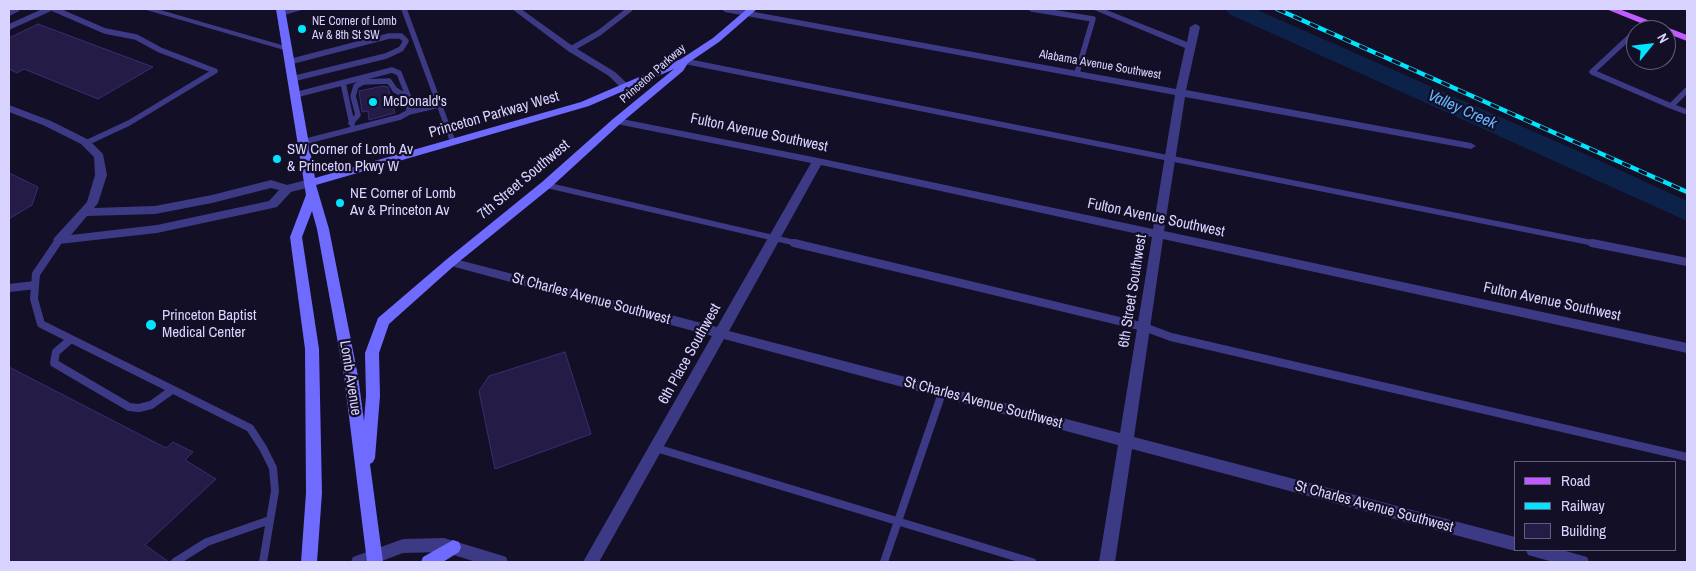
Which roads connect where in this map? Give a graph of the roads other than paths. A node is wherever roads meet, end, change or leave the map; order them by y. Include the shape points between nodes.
1 (17, 9) edge
2 (49, 9) edge
3 (54, 9) edge
4 (148, 9) edge
5 (300, 9) edge
6 (404, 9) edge
7 (516, 9) edge
8 (630, 9) edge
9 (724, 9) edge
10 (1032, 9) edge
11 (1097, 9) edge
12 (1610, 9) edge
13 (280, 11) edge
14 (750, 11) edge
15 (9, 13) edge
16 (1640, 20) edge
17 (1195, 26) dead end
18 (9, 27) edge
19 (1626, 40) edge
20 (1189, 46) junction
21 (287, 48) junction
22 (571, 49) junction
23 (684, 61) junction
24 (289, 62) junction
25 (1077, 73) junction
26 (292, 79) junction
27 (343, 83) junction
28 (626, 87) junction
29 (1687, 90) edge
30 (1180, 93) junction
31 (295, 95) junction
32 (409, 98) junction
33 (439, 106) junction
34 (1670, 106) junction
35 (9, 108) edge
36 (409, 112) junction
37 (1687, 112) edge
38 (617, 121) junction
39 (352, 126) junction
40 (303, 142) junction
41 (453, 142) junction
42 (86, 143) junction
43 (1471, 146) dead end
44 (1170, 158) junction
45 (818, 161) junction
46 (546, 186) junction
47 (288, 189) junction
48 (311, 189) junction
49 (180, 205) junction
50 (83, 212) junction
51 (172, 226) junction
52 (1159, 235) junction
53 (774, 238) junction
54 (59, 240) junction
55 (451, 262) junction
56 (1687, 262) edge
57 (35, 285) junction
58 (9, 288) edge
59 (1144, 327) junction
60 (719, 334) junction
61 (71, 339) junction
62 (1687, 348) edge
63 (172, 390) junction
64 (942, 393) junction
65 (1126, 441) junction
66 (656, 448) junction
67 (1687, 457) edge
68 (366, 482) junction
69 (270, 520) junction
70 (898, 522) junction
71 (1514, 544) edge
72 (453, 548) junction
73 (1538, 551) edge
74 (375, 559) edge
75 (175, 562) edge
76 (262, 562) edge
77 (309, 562) edge
78 (359, 562) edge
79 (430, 562) edge
80 (498, 562) edge
81 (591, 562) edge
82 (884, 562) edge
83 (1032, 562) edge
84 (1107, 562) edge
85 (1581, 562) edge

1 - 15 lane
2 - 18 lane
3 - 42 lane via 105,32 136,37 215,71 129,123
4 - 21 street
5 - 13 street
6 - 33 lane
7 - 22 street
8 - 22 lane
9 - 14 street, Alabama Avenue Southwest
10 - 25 lane via 1093,19
11 - 20 street
12 - 16 main road
13 - 21 main road, Lomb Avenue
14 - 23 main road, Princeton Parkway via 716,40
14 - 25 street, Alabama Avenue Southwest
17 - 20 street, 6th Street Southwest
19 - 34 lane via 1592,72
20 - 30 street, 6th Street Southwest
21 - 24 main road, Lomb Avenue
22 - 28 street via 612,74
23 - 28 main road, Princeton Parkway West
23 - 38 main road, Princeton Parkway via 680,69
23 - 44 lane
24 - 26 main road, Lomb Avenue
24 - 26 lane via 389,36 401,36 406,41 401,49 386,56
25 - 30 street, Alabama Avenue Southwest
26 - 31 main road, Lomb Avenue
27 - 31 lane
27 - 32 lane via 396,70
27 - 39 lane
28 - 41 main road, Princeton Parkway West via 585,104
29 - 34 lane
30 - 43 street, Alabama Avenue Southwest
30 - 44 street, 6th Street Southwest
31 - 40 main road, Lomb Avenue
32 - 36 lane
32 - 39 lane via 395,90 390,81 371,81 356,86 353,96 358,115
33 - 36 lane
33 - 41 lane
34 - 37 lane
35 - 42 street
36 - 39 lane via 400,117
38 - 45 street, Fulton Avenue Southwest
38 - 46 main road, 7th Street Southwest
39 - 40 lane
40 - 48 main road, Lomb Avenue
41 - 48 main road, Princeton Parkway West
42 - 50 street via 99,156 102,175 92,203
44 - 52 street, 6th Street Southwest
44 - 56 lane
45 - 52 street, Fulton Avenue Southwest
45 - 53 street, 6th Place Southwest
46 - 53 lane
46 - 55 main road, 7th Street Southwest
47 - 48 street
47 - 49 street via 271,184
47 - 51 street via 273,204
48 - 68 main road, Lomb Avenue via 323,229 352,376
48 - 77 main road via 296,237 312,349 314,494
49 - 50 street via 155,210
49 - 51 street
50 - 54 street
51 - 54 street
52 - 59 street, 6th Street Southwest
52 - 62 street, Fulton Avenue Southwest
53 - 59 lane
53 - 60 street, 6th Place Southwest
54 - 57 lane via 36,274
55 - 60 street, St Charles Avenue Southwest
55 - 68 main road, 7th Street Southwest via 382,321 372,353 373,396
57 - 58 lane
57 - 61 lane via 34,299 41,324
59 - 65 street, 6th Street Southwest
59 - 67 lane via 1171,337
60 - 64 street, St Charles Avenue Southwest
60 - 66 street, 6th Place Southwest
61 - 63 lane
61 - 63 lane via 56,352 54,363 129,407 151,405
63 - 69 lane via 250,428 273,468 275,491
64 - 65 street, St Charles Avenue Southwest
64 - 70 lane
65 - 71 street, St Charles Avenue Southwest
65 - 84 street, 6th Street Southwest
66 - 70 lane
66 - 81 street, 6th Place Southwest
68 - 74 main road, Lomb Avenue
69 - 75 lane via 207,542
69 - 76 lane
70 - 82 lane
70 - 83 lane
72 - 74 street via 444,545 403,546
72 - 79 main road
72 - 80 street
73 - 85 street
74 - 78 street

